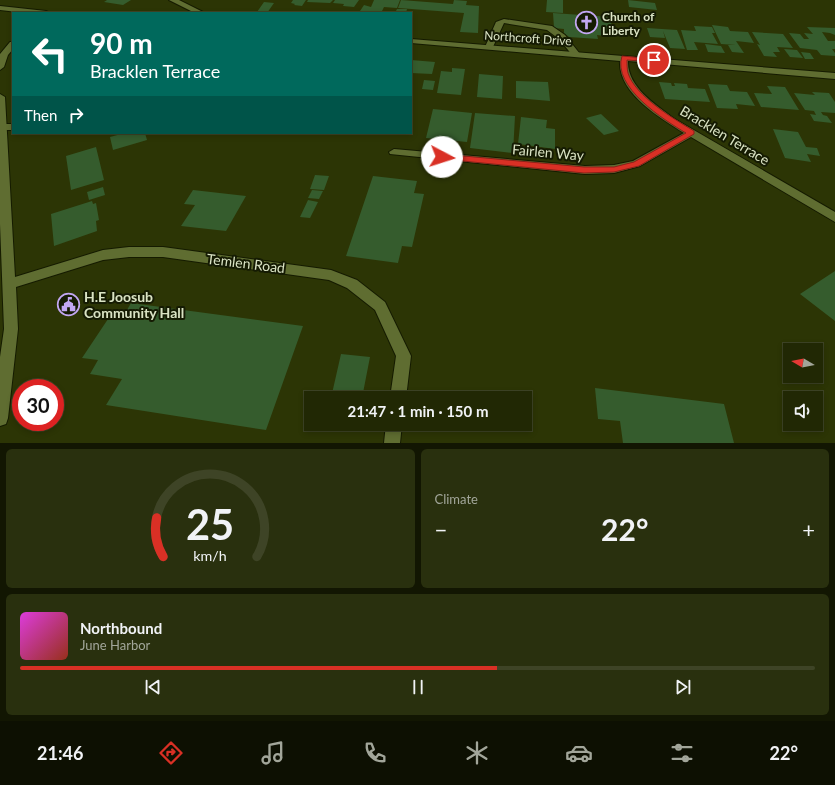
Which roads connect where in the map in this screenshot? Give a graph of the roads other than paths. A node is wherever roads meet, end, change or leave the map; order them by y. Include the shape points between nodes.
1 (173, 0) edge
2 (0, 8) edge
3 (37, 12) edge
4 (199, 12) edge
5 (412, 41) edge
6 (12, 45) edge
7 (489, 47) junction
8 (576, 54) junction
9 (624, 58) junction
10 (0, 67) edge
11 (835, 76) edge
12 (0, 98) edge
13 (7, 127) edge
14 (691, 133) junction
15 (394, 152) dead end
16 (2, 159) edge
17 (1, 177) edge
18 (835, 218) edge
19 (9, 284) junction
20 (399, 391) edge
21 (0, 418) edge
22 (393, 431) edge
23 (392, 443) edge

1 - 4 street
2 - 3 street
5 - 7 street, Northcroft Drive
6 - 10 street via 4,54
7 - 8 street, Northcroft Drive
7 - 8 street via 500,22 504,21 549,28 562,37
8 - 9 street, Northcroft Drive
9 - 11 street, Northcroft Drive
9 - 14 street, Bracklen Terrace via 625,72 631,84 650,105
12 - 13 street
13 - 16 street
14 - 15 street, Fairlen Way via 636,164 614,170 584,170
14 - 18 street, Bracklen Terrace
16 - 17 street
17 - 19 street
19 - 20 street, Temlen Road via 103,255 129,252 163,252 331,275 352,284 380,306 404,356
19 - 21 street via 11,329
22 - 23 street

